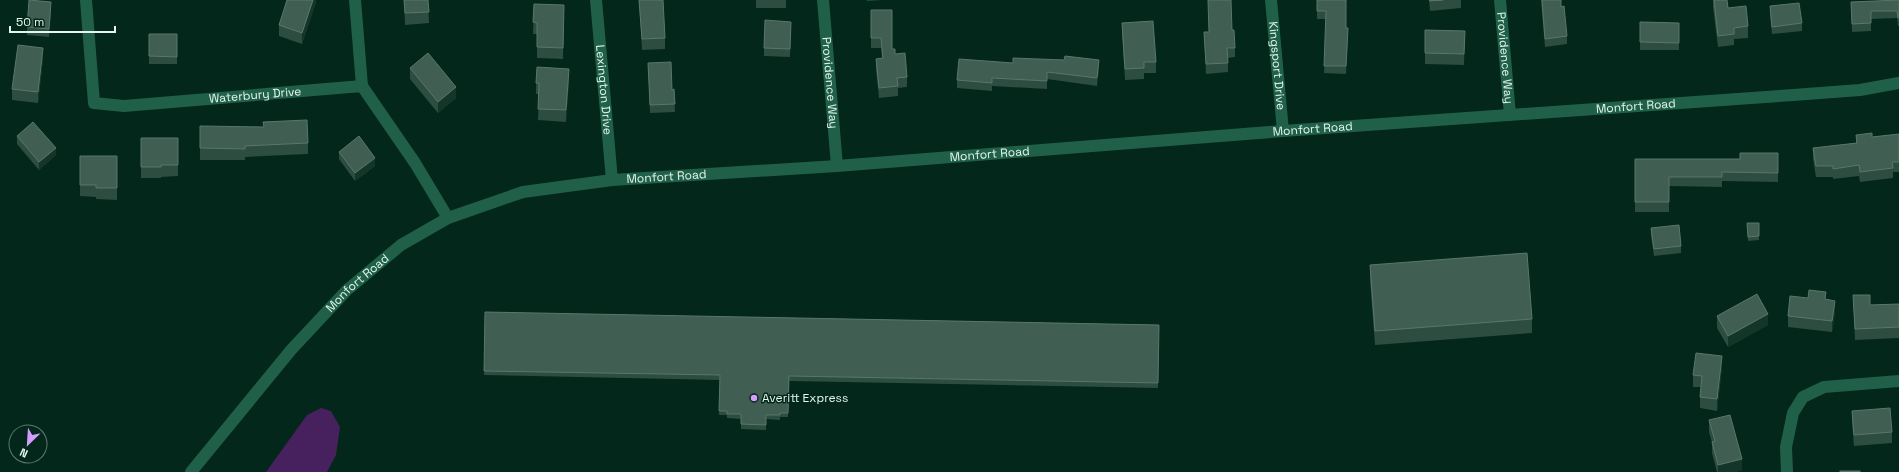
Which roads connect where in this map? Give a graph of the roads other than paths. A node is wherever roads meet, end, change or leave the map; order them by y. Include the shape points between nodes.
1 (86, 0) edge
2 (355, 0) edge
3 (596, 0) edge
4 (823, 0) edge
5 (1271, 0) edge
6 (1500, 0) edge
7 (1899, 83) edge
8 (362, 86) junction
9 (1510, 115) junction
10 (1283, 131) junction
11 (837, 166) junction
12 (612, 180) junction
13 (448, 218) junction
14 (1899, 381) edge
15 (191, 472) edge
16 (1787, 472) edge

1 - 8 street, Waterbury Drive via 94,103 124,106
2 - 8 street
3 - 12 street, Lexington Drive
4 - 11 street, Providence Way
5 - 10 street, Kingsport Drive
6 - 9 street, Providence Way
7 - 9 street, Monfort Road via 1860,90 1793,96
8 - 13 street via 415,163
9 - 10 street, Monfort Road
10 - 11 street, Monfort Road
11 - 12 street, Monfort Road
12 - 13 street, Monfort Road via 523,192
13 - 15 street, Monfort Road via 401,245 348,290 291,350
14 - 16 street via 1824,387 1803,397 1793,413 1787,440

